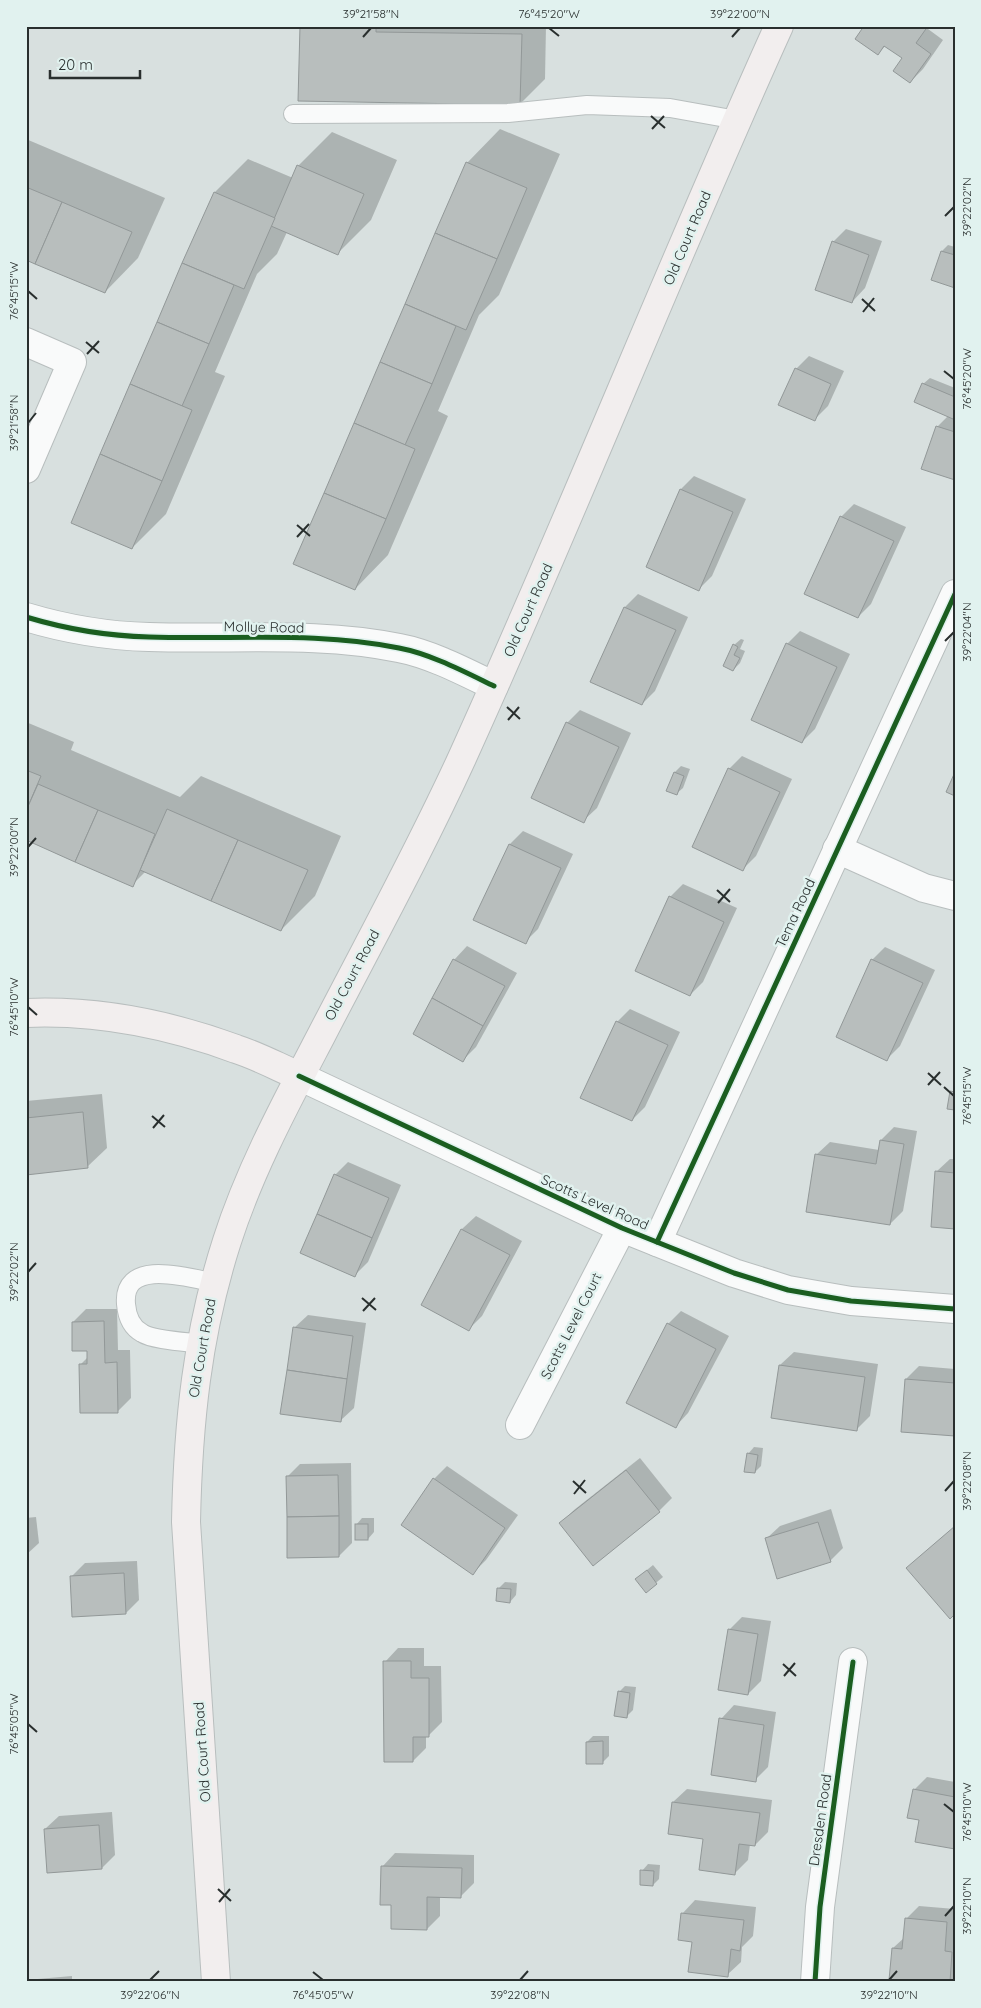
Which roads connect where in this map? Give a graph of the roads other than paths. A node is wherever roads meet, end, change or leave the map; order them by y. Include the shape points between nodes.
1 (779, 26) edge
2 (292, 114) dead end
3 (738, 120) junction
4 (26, 342) edge
5 (26, 469) edge
6 (955, 594) edge
7 (26, 616) edge
8 (494, 686) junction
9 (837, 849) junction
10 (955, 896) edge
11 (26, 1013) edge
12 (299, 1076) junction
13 (622, 1228) junction
14 (657, 1242) junction
15 (214, 1283) junction
16 (955, 1310) edge
17 (202, 1344) junction
18 (520, 1425) dead end
19 (853, 1662) dead end
20 (216, 1982) edge
21 (815, 1982) edge

1 - 3 main road, Old Court Road
2 - 3 lane via 508,114 587,105 670,108
3 - 8 main road, Old Court Road
4 - 5 street via 72,362
6 - 9 street, Tema Road
7 - 8 street, Mollye Road via 62,627 107,634 337,639 401,648
8 - 12 main road, Old Court Road via 424,836
9 - 10 street via 924,888
9 - 14 street, Tema Road
11 - 12 main road, Scotts Level Road via 102,1015 166,1027 238,1049
12 - 13 street, Scotts Level Road
12 - 15 main road, Old Court Road via 246,1188
13 - 14 street, Scotts Level Road
13 - 18 street, Scotts Level Court
14 - 16 street, Scotts Level Road via 734,1273 788,1290 851,1301
15 - 17 main road, Old Court Road
15 - 17 lane via 151,1273 128,1290 128,1314 133,1326 143,1334
17 - 20 main road, Old Court Road via 188,1452 186,1522
19 - 21 street, Dresden Road via 820,1907

